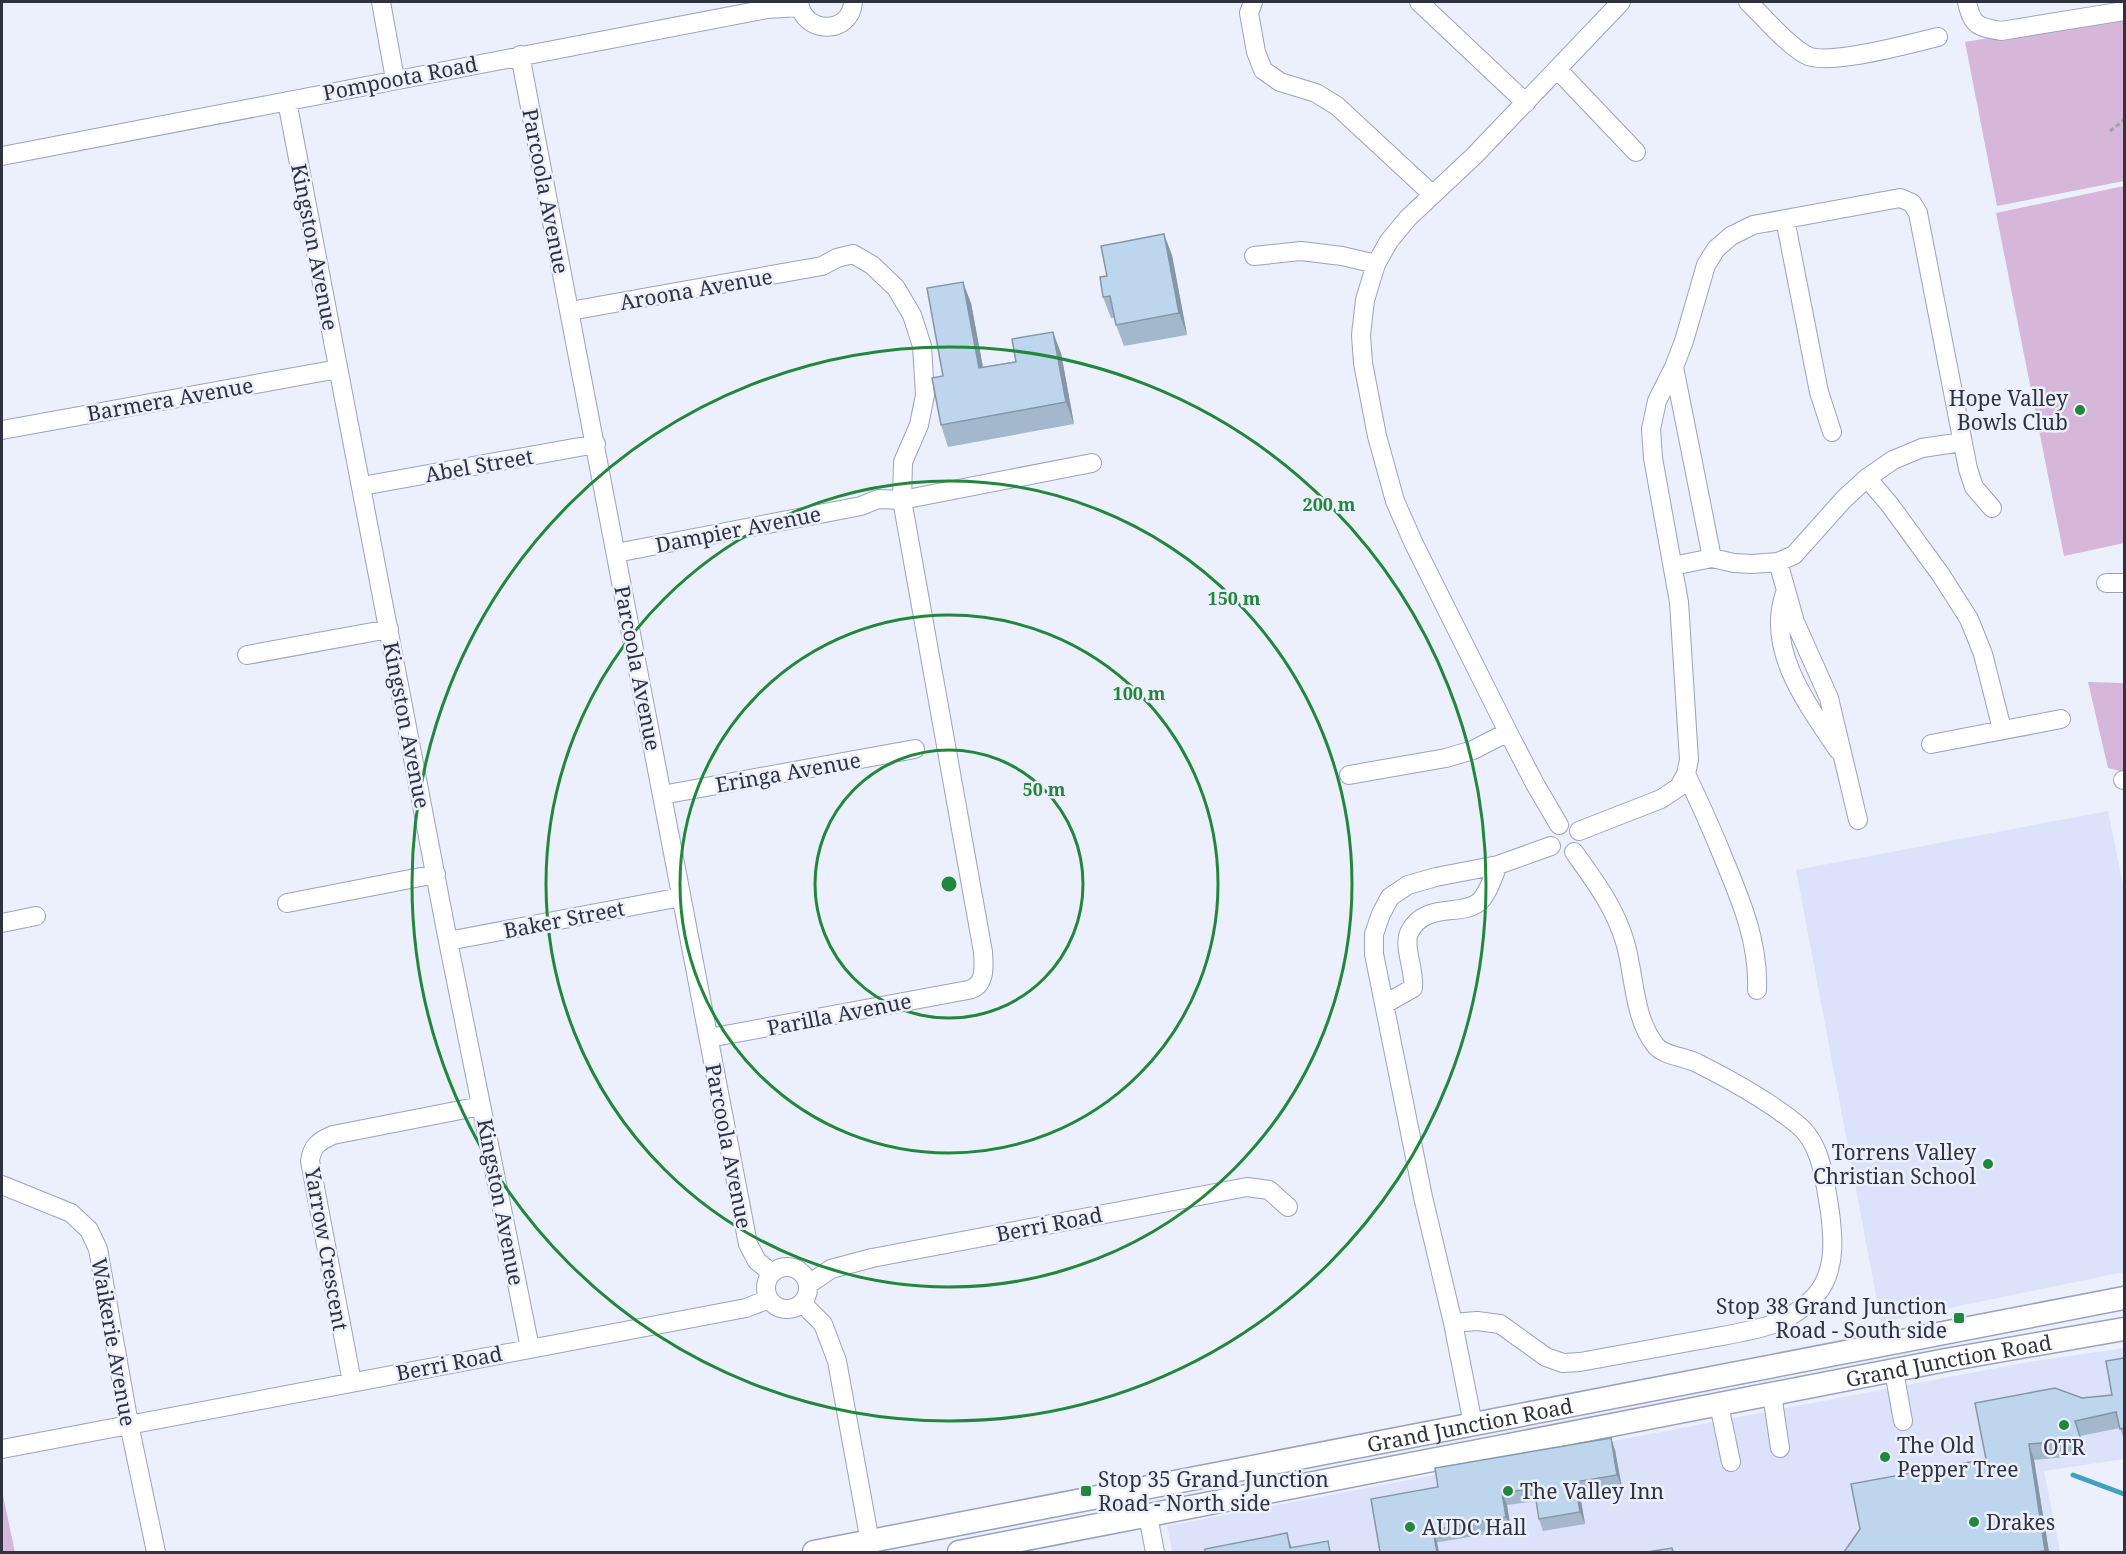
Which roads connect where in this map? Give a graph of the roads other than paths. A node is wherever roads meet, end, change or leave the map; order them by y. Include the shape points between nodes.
1 (381, 2) edge
2 (853, 2) edge
3 (1253, 2) edge
4 (1419, 2) edge
5 (1621, 2) edge
6 (1748, 2) edge
7 (1967, 2) edge
8 (800, 4) edge
9 (2124, 11) edge
10 (1938, 37) dead end
11 (520, 55) junction
12 (1557, 69) junction
13 (395, 79) junction
14 (287, 101) junction
15 (1526, 103) junction
16 (1636, 152) dead end
17 (2, 156) edge
18 (1433, 195) junction
19 (1785, 219) junction
20 (1254, 256) dead end
21 (1376, 264) junction
22 (570, 311) junction
23 (1674, 367) junction
24 (338, 369) junction
25 (2, 430) edge
26 (1832, 432) dead end
27 (1962, 442) junction
28 (596, 444) junction
29 (1092, 464) dead end
30 (1868, 478) junction
31 (362, 486) junction
32 (902, 500) junction
33 (1992, 508) dead end
34 (616, 553) junction
35 (1712, 558) junction
36 (1778, 562) junction
37 (1673, 566) junction
38 (2106, 583) dead end
39 (2124, 583) edge
40 (389, 629) junction
41 (247, 655) dead end
42 (2061, 719) dead end
43 (2002, 729) junction
44 (1508, 732) junction
45 (1931, 744) dead end
46 (915, 749) dead end
47 (1686, 774) junction
48 (1349, 775) dead end
49 (662, 795) junction
50 (1858, 820) dead end
51 (1559, 825) junction
52 (1578, 831) junction
53 (1551, 846) junction
54 (1574, 852) junction
55 (1498, 865) junction
56 (436, 874) junction
57 (681, 897) junction
58 (287, 903) dead end
59 (36, 916) dead end
60 (2, 923) edge
61 (448, 940) junction
62 (968, 990) joint
63 (1757, 990) dead end
64 (1385, 1004) junction
65 (709, 1038) junction
66 (481, 1106) junction
67 (2, 1185) edge
68 (1288, 1207) dead end
69 (772, 1273) junction
70 (808, 1284) junction
71 (2124, 1298) edge
72 (768, 1299) junction
73 (802, 1303) junction
74 (1453, 1323) junction
75 (2124, 1329) edge
76 (530, 1348) junction
77 (1857, 1349) junction
78 (1946, 1360) junction
79 (1788, 1362) junction
80 (1894, 1371) junction
81 (351, 1382) junction
82 (1670, 1385) junction
83 (1772, 1394) junction
84 (1719, 1405) junction
85 (1903, 1421) dead end
86 (129, 1424) junction
87 (1473, 1424) junction
88 (1780, 1448) dead end
89 (2, 1449) edge
90 (1477, 1452) junction
91 (1731, 1462) dead end
92 (1143, 1489) junction
93 (1148, 1516) junction
94 (871, 1547) edge
95 (156, 1552) edge
96 (814, 1552) edge
97 (959, 1552) edge
98 (1155, 1552) edge

1 - 13 street
2 - 8 street via 849,16 828,28 810,22
3 - 18 street via 1250,13 1263,70 1280,82 1316,93 1337,106
4 - 15 street
5 - 12 street
6 - 10 street via 1808,56 1833,59
7 - 9 street via 1970,17 1982,28 2001,32
8 - 11 street, Pompoota Road
11 - 13 street, Pompoota Road
11 - 22 street, Parcoola Avenue
12 - 15 street
12 - 16 street
13 - 14 street, Pompoota Road
14 - 17 street, Pompoota Road
14 - 24 street, Kingston Avenue
15 - 18 street
18 - 21 street via 1408,218
19 - 23 street via 1753,225 1716,249 1706,265
19 - 26 street via 1819,392
19 - 27 street via 1900,198 1912,203 1918,213
20 - 21 street via 1301,251
21 - 44 street via 1365,300 1361,335 1378,442 1395,501 1414,544
22 - 28 street, Parcoola Avenue
22 - 32 street, Aroona Avenue via 822,266 853,254 864,259 896,288 912,315 925,366 926,395 919,425 903,462
23 - 35 street
23 - 37 street via 1657,401 1651,429
24 - 25 street, Barmera Avenue
24 - 31 street, Kingston Avenue
27 - 30 street via 1923,448 1893,460
27 - 33 street via 1974,487
28 - 31 street, Abel Street
28 - 34 street, Parcoola Avenue
29 - 32 street, Dampier Avenue
30 - 36 street via 1794,555
30 - 43 street via 1935,566 1969,619 1983,654
31 - 40 street, Kingston Avenue
32 - 34 street, Dampier Avenue via 878,499 861,506
32 - 62 street, Aroona Avenue via 983,952 981,981
34 - 49 street, Parcoola Avenue
35 - 36 street via 1743,563
35 - 37 street
36 - 50 street via 1786,590 1780,605 1780,636 1788,666 1844,760
37 - 47 street via 1679,602 1689,760
38 - 39 street
40 - 41 street
40 - 56 street, Kingston Avenue
42 - 43 street
43 - 45 street
44 - 48 street via 1473,750 1446,758
44 - 51 street
46 - 49 street, Eringa Avenue
47 - 52 street via 1679,787 1661,799
47 - 63 street via 1747,914 1758,969
49 - 57 street, Parcoola Avenue
51 - 52 street via 1570,824
51 - 53 street via 1549,836
52 - 54 street via 1581,842
53 - 54 street via 1558,854
53 - 55 street
54 - 74 street via 1614,911 1626,944 1646,1033 1658,1049 1728,1079 1799,1125 1809,1137 1821,1166 1833,1234 1832,1259 1823,1285 1798,1312 1776,1323 1580,1362 1563,1363 1546,1357 1500,1324
55 - 64 street via 1476,905 1430,913 1409,933 1413,988
55 - 64 street via 1408,885 1390,897 1374,934 1374,954
56 - 58 street
56 - 61 street, Kingston Avenue
57 - 61 street, Baker Street
57 - 65 street, Parcoola Avenue
59 - 60 street
61 - 66 street, Kingston Avenue
62 - 65 street, Parilla Avenue
64 - 74 street via 1423,1197
65 - 69 street, Parcoola Avenue via 748,1244 757,1261
66 - 76 street, Kingston Avenue
66 - 81 street, Yarrow Crescent via 333,1135 311,1150
67 - 86 street, Waikerie Avenue via 71,1213 90,1230 98,1249
68 - 70 street, Berri Road via 1269,1190 1247,1187 872,1258 831,1269
69 - 70 street via 790,1267 803,1274
69 - 72 street via 766,1284
70 - 73 street
71 - 77 main road, Grand Junction Road
72 - 73 street via 789,1310
72 - 76 street, Berri Road via 746,1308
73 - 94 street via 823,1324 837,1361
74 - 87 street
75 - 78 main road, Grand Junction Road
76 - 81 street, Berri Road
77 - 78 main road via 1858,1356 1868,1360
77 - 79 main road, Grand Junction Road
78 - 80 main road, Grand Junction Road
79 - 82 main road, Grand Junction Road
79 - 83 main road
80 - 83 main road, Grand Junction Road
80 - 85 street
81 - 86 street, Berri Road
82 - 84 main road
82 - 87 main road, Grand Junction Road
83 - 84 main road, Grand Junction Road
83 - 88 street
84 - 90 main road, Grand Junction Road
84 - 91 street
86 - 89 street, Berri Road
86 - 95 street, Waikerie Avenue
87 - 90 main road
87 - 92 main road, Grand Junction Road
90 - 93 main road, Grand Junction Road
92 - 93 main road
92 - 94 main road, Grand Junction Road
93 - 97 main road, Grand Junction Road
93 - 98 street
94 - 96 main road, Grand Junction Road

